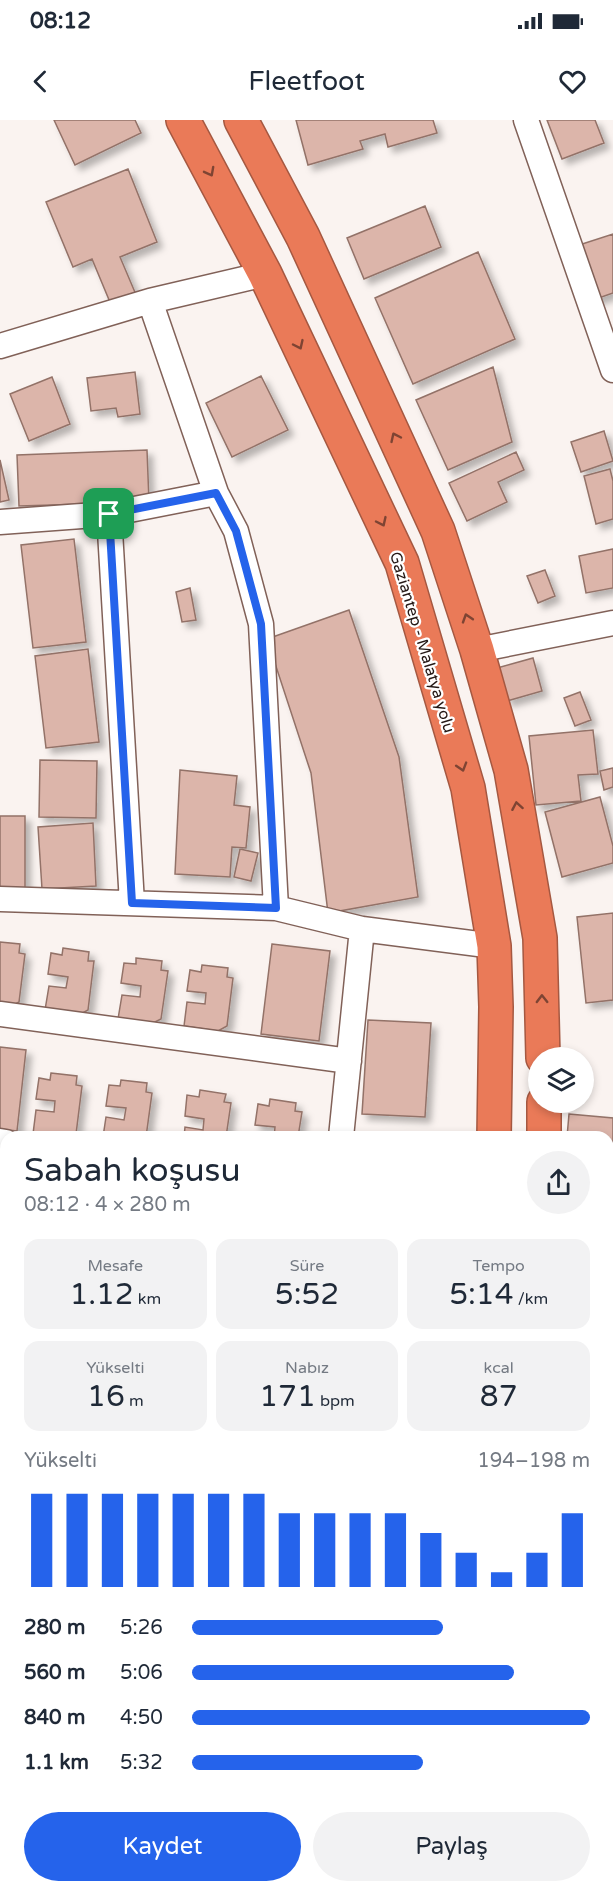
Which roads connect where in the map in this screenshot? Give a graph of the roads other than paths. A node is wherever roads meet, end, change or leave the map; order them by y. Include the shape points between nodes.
1 (183, 120) edge
2 (241, 120) edge
3 (526, 120) edge
4 (265, 274) junction
5 (150, 301) junction
6 (0, 346) edge
7 (613, 370) edge
8 (216, 493) junction
9 (109, 514) junction
10 (0, 522) edge
11 (613, 623) edge
12 (477, 650) junction
13 (0, 899) edge
14 (132, 903) junction
15 (276, 908) junction
16 (362, 929) junction
17 (494, 946) junction
18 (0, 1014) edge
19 (543, 1047) edge
20 (349, 1061) junction
21 (544, 1113) edge
22 (342, 1131) edge
23 (494, 1131) edge
24 (544, 1131) edge

1 -> 4 highway, Gaziantep - Malatya yolu
12 -> 2 highway via 438,531 303,237
3 - 7 street
4 - 5 street
4 -> 17 highway, Gaziantep - Malatya yolu via 402,562 468,788
5 - 6 street
5 - 8 street
8 - 9 street
8 - 15 street via 236,531 261,624
9 - 10 street
9 - 14 street
11 - 12 street
19 -> 12 highway via 540,938 511,770
13 - 14 street
14 - 15 street
15 - 16 street
16 - 17 street
16 - 20 street
17 - 23 highway, Gaziantep - Malatya yolu
18 - 20 street
20 - 22 street
21 - 24 highway

